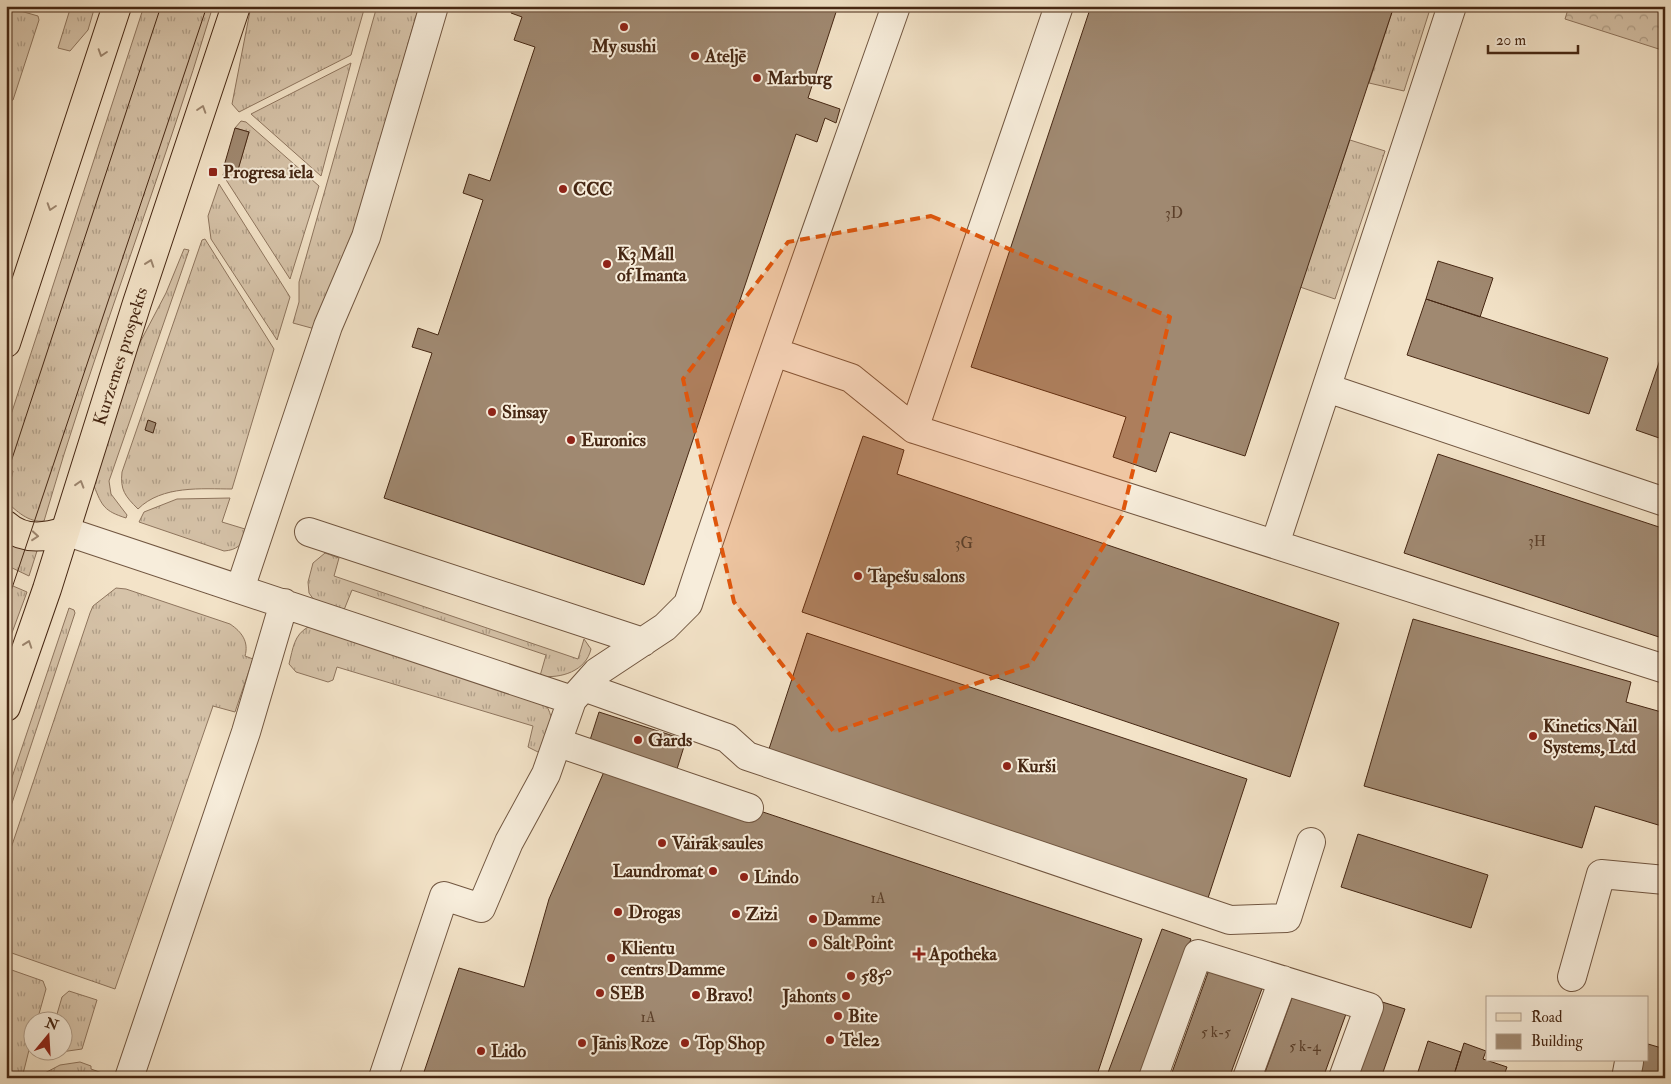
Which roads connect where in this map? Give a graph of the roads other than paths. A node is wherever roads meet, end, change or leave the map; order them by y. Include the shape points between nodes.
1 (117, 6) edge
2 (236, 6) edge
3 (434, 6) edge
4 (896, 6) edge
5 (1059, 6) edge
6 (1452, 6) edge
7 (6, 343) edge
8 (774, 352) junction
9 (1326, 388) junction
10 (914, 428) junction
11 (1665, 502) edge
12 (6, 525) edge
13 (65, 530) junction
14 (309, 532) dead end
15 (1276, 544) junction
16 (240, 589) junction
17 (284, 603) junction
18 (643, 642) junction
19 (1665, 669) edge
20 (578, 693) junction
21 (6, 707) edge
22 (559, 742) junction
23 (749, 808) dead end
24 (1311, 842) dead end
25 (1665, 880) edge
26 (1572, 977) dead end
27 (1283, 980) junction
28 (129, 1078) edge
29 (384, 1078) edge
30 (1153, 1078) edge
31 (1247, 1078) edge
32 (1343, 1078) edge

1 -> 7 main road
13 -> 2 main road, Kurzemes prospekts
3 - 16 lane via 366,237 328,326
4 - 8 lane
5 - 10 lane
6 - 9 lane
8 - 10 lane via 851,378
8 - 18 lane via 688,604 665,627
9 - 11 lane
9 - 15 lane
10 - 15 lane
12 -> 13 main road via 29,537 48,537
13 - 16 lane
21 -> 13 main road, Kurzemes prospekts
14 - 18 lane
15 - 19 lane
16 - 17 lane
17 - 20 lane
17 - 28 lane via 246,732
18 - 20 lane via 597,672
20 - 22 lane
20 - 24 lane via 727,738 746,756 1230,920 1287,918
22 - 23 lane
22 - 29 lane via 546,774 509,842 481,908 444,896
25 - 26 lane via 1601,874
27 - 30 lane via 1198,954
27 - 31 lane
27 - 32 lane via 1369,1007

